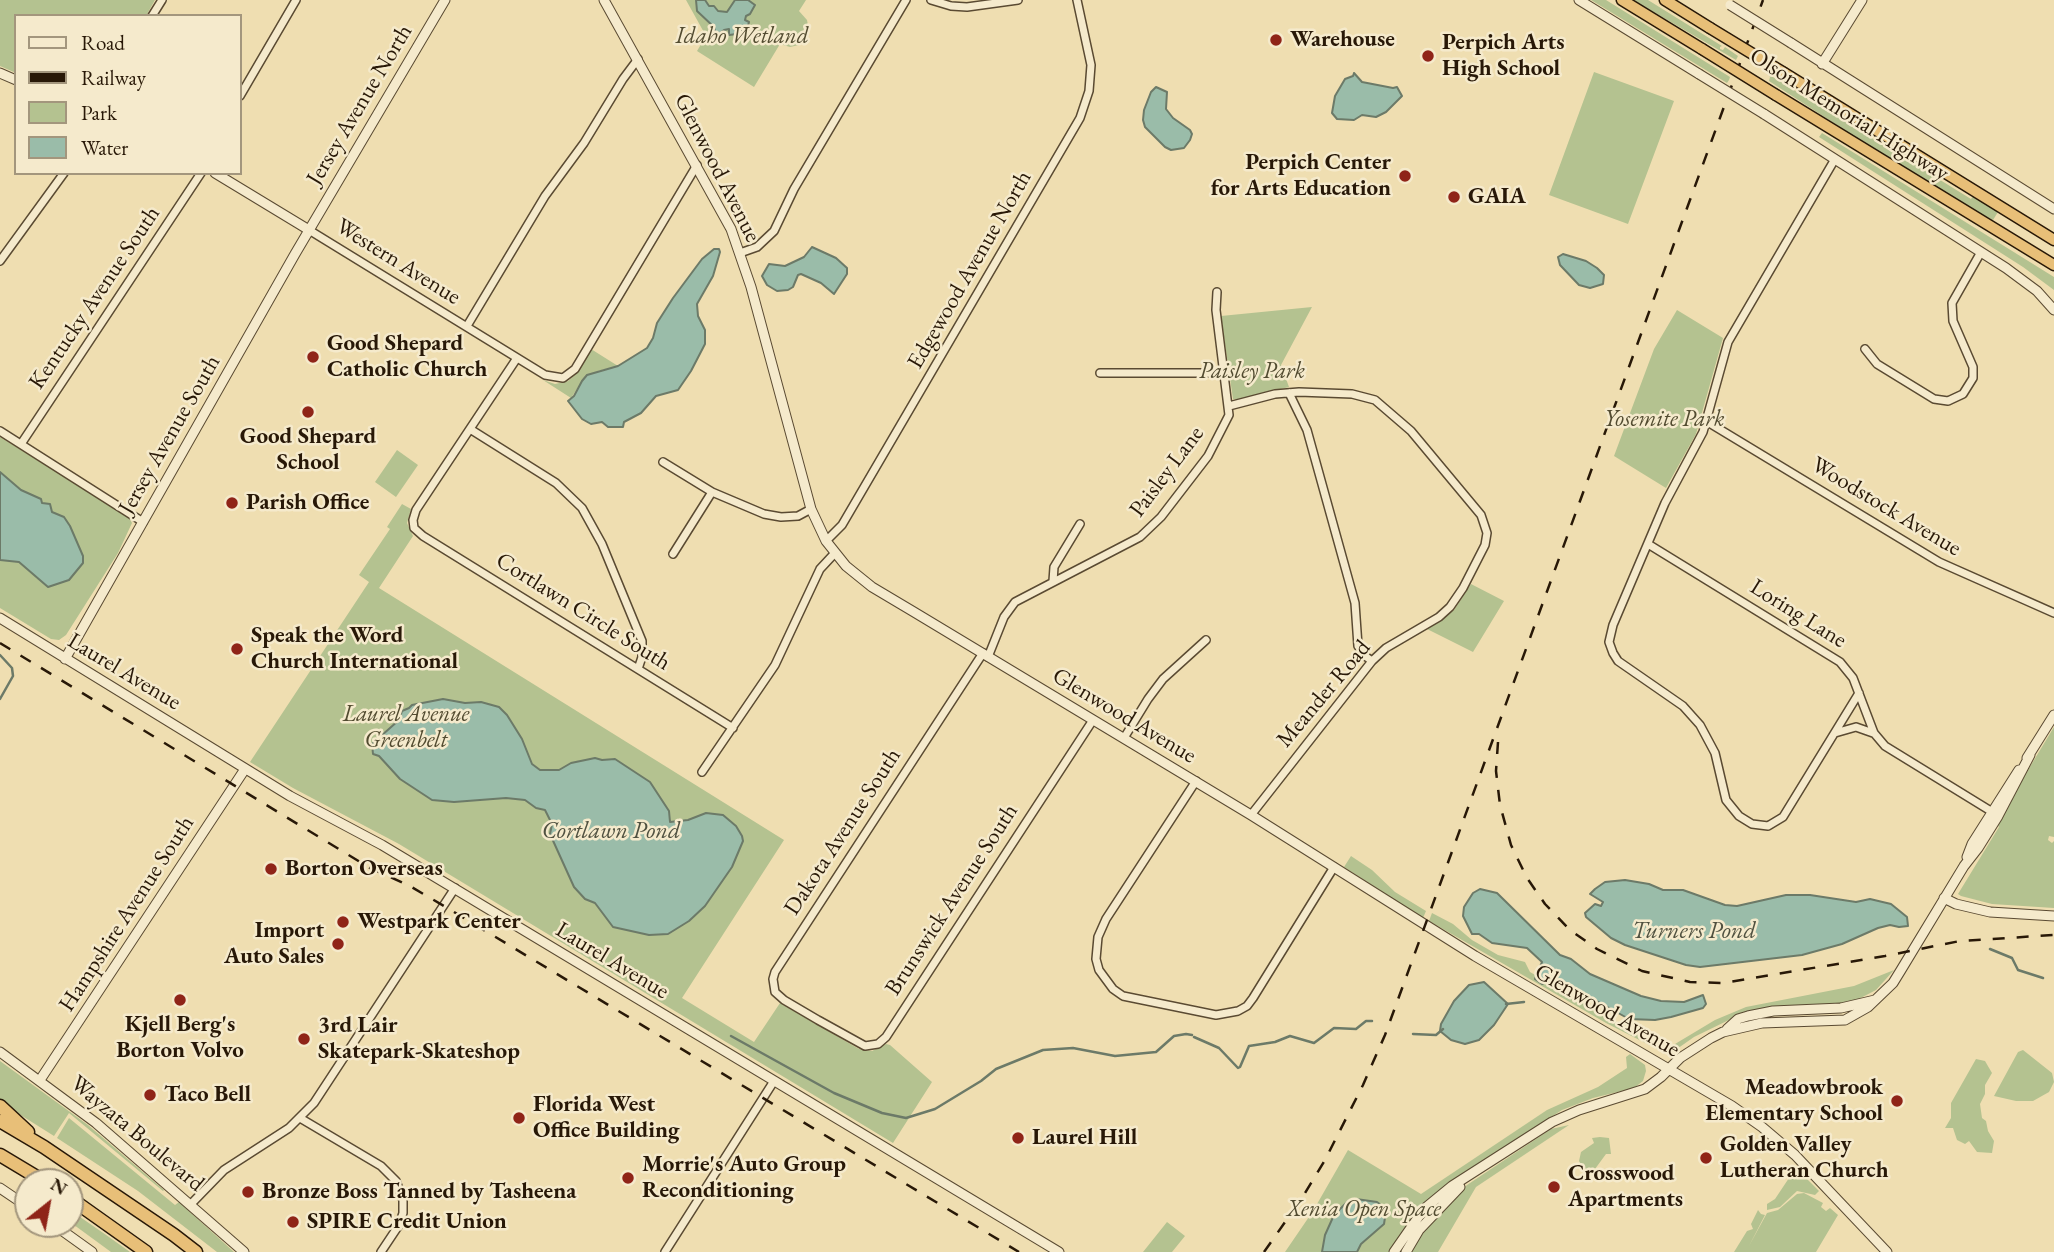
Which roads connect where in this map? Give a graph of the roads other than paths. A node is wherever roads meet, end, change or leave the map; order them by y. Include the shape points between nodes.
1 (296, 0) edge
2 (445, 0) edge
3 (604, 0) edge
4 (906, 0) edge
5 (931, 0) edge
6 (1018, 0) edge
7 (1077, 0) edge
8 (1579, 0) edge
9 (1622, 0) edge
10 (1665, 0) edge
11 (1862, 0) edge
12 (1726, 3) edge
13 (638, 59) junction
14 (1822, 64) junction
15 (242, 93) edge
16 (1835, 159) junction
17 (697, 165) junction
18 (63, 175) edge
19 (200, 175) edge
20 (218, 175) edge
21 (2054, 209) edge
22 (309, 230) junction
23 (2054, 240) edge
24 (1982, 252) junction
25 (740, 253) junction
26 (0, 261) edge
27 (2054, 265) edge
28 (1217, 292) dead end
29 (2054, 310) edge
30 (467, 326) junction
31 (1865, 349) dead end
32 (517, 358) junction
33 (1100, 373) dead end
34 (1224, 373) junction
35 (1289, 393) junction
36 (1229, 406) junction
37 (1706, 421) junction
38 (470, 429) junction
39 (0, 431) edge
40 (21, 444) junction
41 (663, 463) dead end
42 (712, 492) junction
43 (811, 509) junction
44 (143, 522) junction
45 (1080, 524) dead end
46 (826, 541) junction
47 (1648, 544) junction
48 (673, 554) dead end
49 (834, 554) junction
50 (1053, 581) junction
51 (2054, 613) edge
52 (0, 618) edge
53 (1206, 640) dead end
54 (986, 655) junction
55 (65, 659) junction
56 (1372, 661) junction
57 (638, 669) junction
58 (1859, 693) junction
59 (2054, 715) edge
60 (1093, 719) junction
61 (733, 728) junction
62 (1835, 733) junction
63 (1874, 733) junction
64 (1124, 738) junction
65 (245, 769) junction
66 (702, 772) dead end
67 (1196, 781) junction
68 (1995, 814) junction
69 (1251, 815) junction
70 (1334, 867) junction
71 (455, 888) junction
72 (1944, 898) junction
73 (2054, 916) edge
74 (818, 1020) joint
75 (0, 1052) edge
76 (1670, 1068) junction
77 (40, 1080) junction
78 (774, 1081) junction
79 (0, 1106) edge
80 (300, 1118) junction
81 (0, 1121) edge
82 (44, 1147) junction
83 (0, 1155) edge
84 (1496, 1158) junction
85 (22, 1168) edge
86 (191, 1204) junction
87 (84, 1208) edge
88 (72, 1238) edge
89 (92, 1252) edge
90 (146, 1252) edge
91 (196, 1252) edge
92 (244, 1252) edge
93 (381, 1252) edge
94 (665, 1252) edge
95 (1059, 1252) edge
96 (1394, 1252) edge
97 (1406, 1252) edge
98 (1887, 1252) edge

1 - 15 street
2 - 22 street, Jersey Avenue North
3 - 13 street, Glenwood Avenue
4 - 25 street via 774,231 762,244
5 - 6 street via 967,7
7 - 46 street, Edgewood Avenue North via 1091,65 1080,118 842,525
8 - 16 street, bridge
9 - 27 highway, Olson Memorial Highway, bridge
10 - 23 highway, Olson Memorial Highway, bridge
11 - 14 street
12 - 14 street, bridge
13 - 17 street, Glenwood Avenue
13 - 30 street via 545,196
14 - 21 street
16 - 24 street
16 - 37 street via 1732,331
17 - 25 street, Glenwood Avenue
17 - 32 street, Western Avenue via 575,369 563,377 545,375
18 - 26 street
19 - 40 street, Kentucky Avenue South
20 - 22 street, Western Avenue
22 - 30 street, Western Avenue
22 - 44 street, Jersey Avenue South
24 - 29 street via 2037,291
24 - 31 street via 1952,303 1953,321 1973,367 1964,394 1948,401 1928,396 1877,364
25 - 43 street, Glenwood Avenue
28 - 34 street, Paisley Lane
30 - 32 street, Western Avenue
32 - 38 street
33 - 34 street
34 - 36 street, Paisley Lane
35 - 36 street, Meander Road
35 - 56 street via 1307,430 1355,603 1358,646
35 - 56 street, Meander Road via 1352,394 1375,400 1411,431 1484,521 1485,544 1454,602 1440,617
36 - 50 street, Paisley Lane via 1227,421 1208,456 1148,531
37 - 47 street
37 - 51 street, Woodstock Avenue via 1948,567
38 - 57 street via 556,483 589,518 642,641
38 - 57 street, Cortlawn Circle South via 416,510 414,528
39 - 40 street
40 - 44 street
41 - 42 street
42 - 43 street via 772,516 798,516
42 - 48 street
43 - 46 street, Glenwood Avenue
44 - 55 street, Jersey Avenue South
45 - 50 street via 1054,567
46 - 49 street, Glenwood Avenue
47 - 58 street, Loring Lane via 1835,658 1849,671
47 - 62 street via 1613,625 1610,647 1618,661 1683,706 1700,725 1715,753 1729,806 1752,824 1768,826 1783,817
49 - 54 street, Glenwood Avenue via 872,587
49 - 61 street via 820,569 775,665
50 - 54 street, Paisley Lane via 1009,608
52 - 55 street, Laurel Avenue
53 - 64 street via 1163,679
54 - 60 street, Glenwood Avenue
54 - 74 street, Dakota Avenue South via 775,972 775,992
55 - 65 street, Laurel Avenue
56 - 69 street, Meander Road
57 - 61 street, Cortlawn Circle South
58 - 62 street
58 - 63 street, Loring Lane
59 - 68 street
60 - 64 street, Glenwood Avenue
60 - 74 street, Brunswick Avenue South via 886,1037 865,1046
61 - 66 street
62 - 63 street via 1856,727
63 - 68 street, Loring Lane via 1891,751
64 - 67 street, Glenwood Avenue
65 - 71 street, Laurel Avenue
65 - 77 street, Hampshire Avenue South
67 - 69 street, Glenwood Avenue
67 - 70 street via 1098,937 1096,959 1105,981 1123,996 1216,1015 1233,1014 1247,1006
68 - 72 street via 1972,845
69 - 70 street, Glenwood Avenue
70 - 76 street, Glenwood Avenue via 1496,969
71 - 78 street, Laurel Avenue
71 - 80 street via 320,1095
72 - 73 street via 1990,912
72 - 76 street via 1892,983 1859,1014 1844,1020 1779,1022 1723,1032
75 - 77 street, Wayzata Boulevard
76 - 84 street via 1645,1088 1565,1116
76 - 98 street, Glenwood Avenue via 1777,1139
77 - 86 street, Wayzata Boulevard
78 - 94 street
78 - 95 street, Laurel Avenue
79 - 82 highway
80 - 86 street via 233,1163
80 - 93 street via 386,1169 396,1181 403,1213
81 - 82 highway
82 - 91 highway
83 - 85 highway
84 - 96 street via 1434,1199
84 - 97 street via 1432,1214
86 - 92 street, Wayzata Boulevard
87 - 90 highway
88 - 89 street

